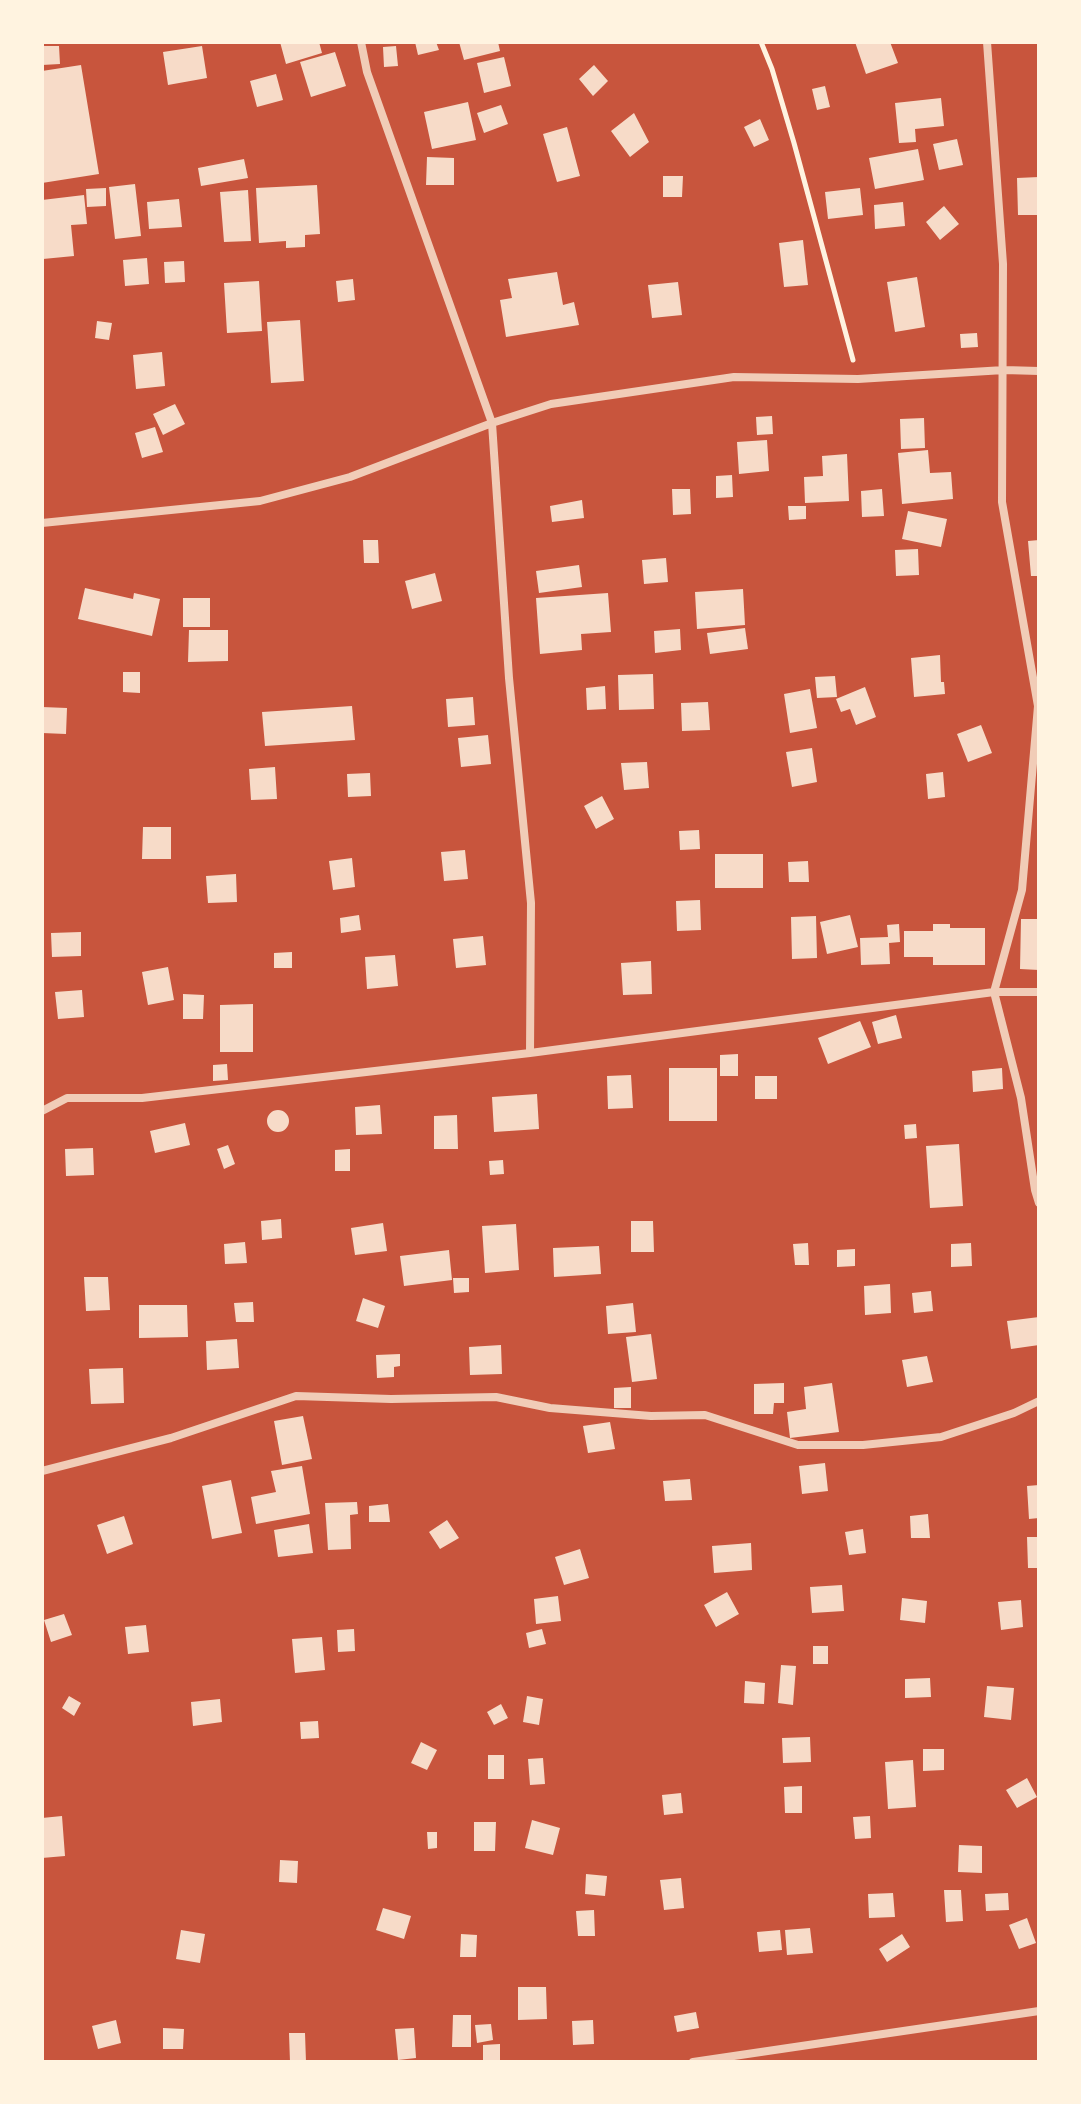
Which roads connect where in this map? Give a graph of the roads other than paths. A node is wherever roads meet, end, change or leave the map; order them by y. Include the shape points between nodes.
1 (361, 42) edge
2 (987, 42) edge
3 (1004, 370) junction
4 (1039, 371) edge
5 (492, 423) junction
6 (42, 523) edge
7 (994, 992) junction
8 (1039, 992) edge
9 (530, 1053) junction
10 (42, 1111) edge
11 (1039, 1203) edge
12 (1039, 1401) edge
13 (42, 1471) edge
14 (1039, 2011) edge
15 (693, 2062) edge

1 - 5 street via 367,72
2 - 3 street via 1003,264
3 - 4 street
3 - 5 street via 858,379 734,377 551,404
3 - 7 street via 1002,502 1038,706 1022,890
5 - 6 street via 350,477 260,501
5 - 9 street via 531,903
7 - 8 street
7 - 9 street
7 - 11 street via 1021,1098
9 - 10 street via 142,1098 67,1098
12 - 13 street via 941,1437 798,1445 705,1415 550,1408 496,1397 296,1396 171,1438
14 - 15 street

